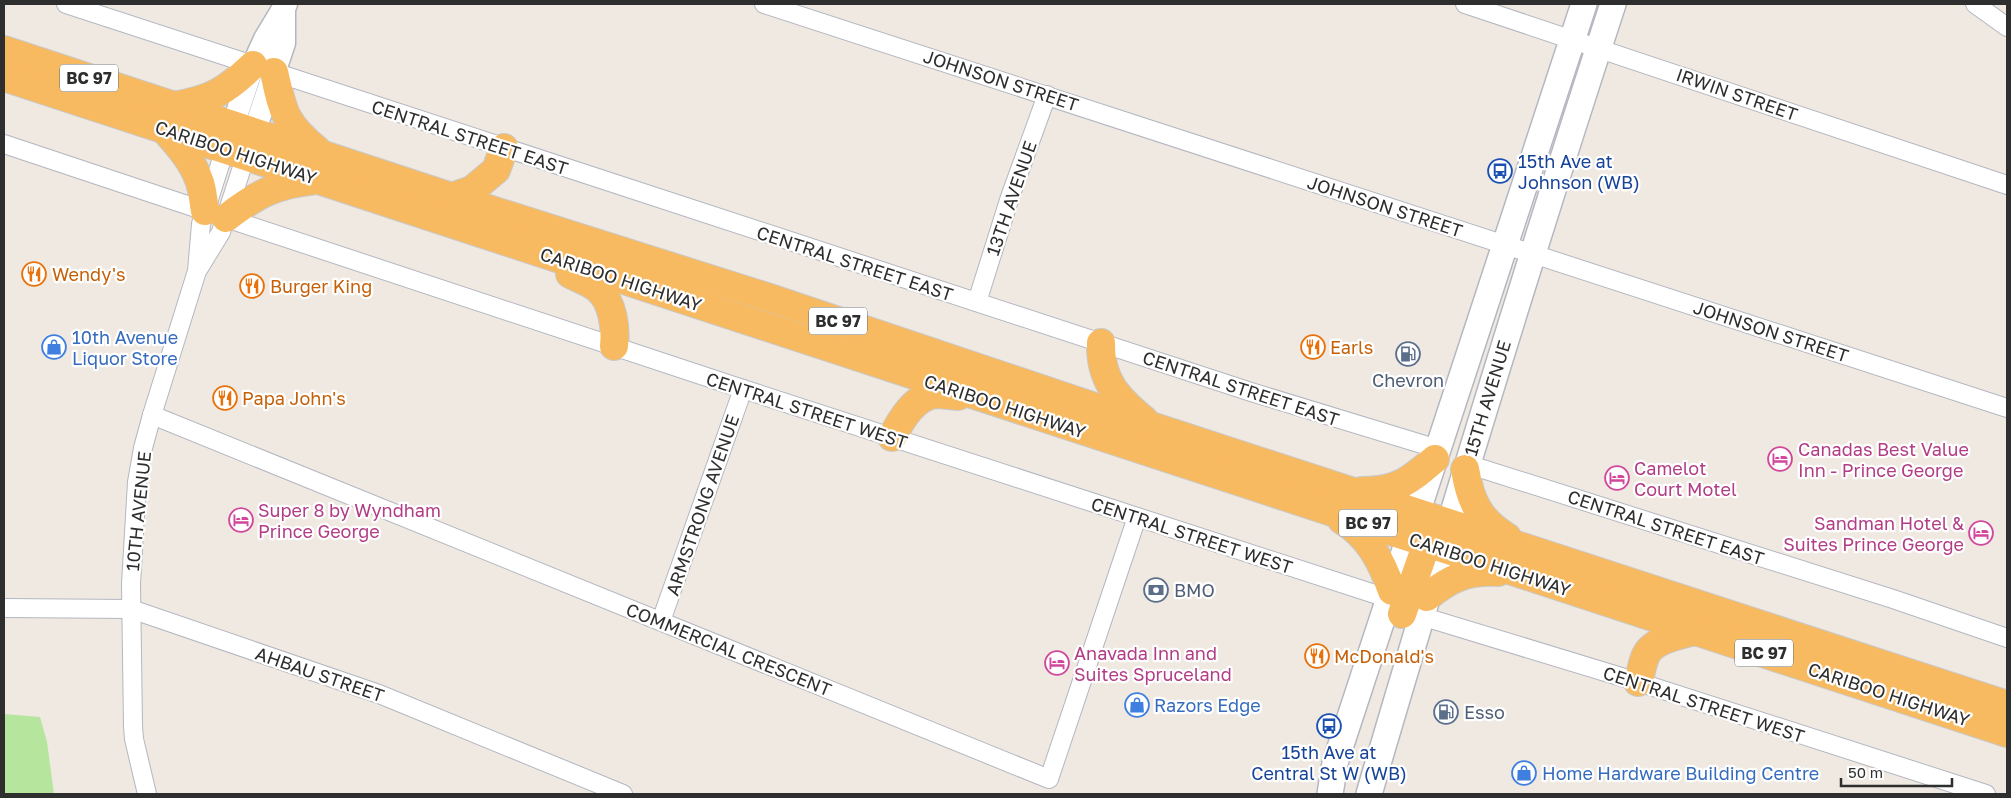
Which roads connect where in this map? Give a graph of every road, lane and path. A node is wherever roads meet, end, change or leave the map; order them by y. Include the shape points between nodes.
1 (66, 4) edge
2 (764, 4) edge
3 (1465, 4) edge
4 (1584, 4) edge
5 (1613, 4) edge
6 (1975, 4) edge
7 (285, 7) edge
8 (2007, 27) edge
9 (1572, 39) junction
10 (1598, 47) junction
11 (4, 50) edge
12 (263, 68) junction
13 (4, 77) edge
14 (1047, 95) junction
15 (168, 117) junction
16 (240, 140) junction
17 (4, 144) edge
18 (500, 159) junction
19 (322, 167) junction
20 (2007, 185) edge
21 (452, 197) junction
22 (215, 214) junction
23 (518, 232) junction
24 (1505, 246) junction
25 (1531, 254) junction
26 (977, 302) junction
27 (1101, 343) junction
28 (614, 346) junction
29 (743, 389) junction
30 (986, 400) junction
31 (2007, 408) edge
32 (152, 416) junction
33 (1150, 426) junction
34 (892, 437) junction
35 (1437, 454) junction
36 (1466, 466) junction
37 (1350, 491) junction
38 (1326, 510) junction
39 (1137, 517) junction
40 (1429, 533) junction
41 (1524, 561) junction
42 (1407, 603) junction
43 (1614, 604) junction
44 (4, 608) edge
45 (131, 609) junction
46 (662, 621) junction
47 (1696, 631) junction
48 (2007, 638) edge
49 (1647, 653) junction
50 (1638, 682) junction
51 (2007, 705) edge
52 (2007, 733) edge
53 (1335, 763) junction
54 (617, 793) edge
55 (147, 794) edge
56 (1319, 794) edge
57 (1330, 794) edge
58 (1369, 794) edge
59 (1986, 794) edge

1 - 12 street, CENTRAL STREET EAST
2 - 14 street, JOHNSON STREET
3 - 9 street, IRWIN STREET
4 - 9 main road, 15TH AVENUE
5 - 10 main road, 15TH AVENUE
6 - 8 street
7 - 12 street, 10TH AVENUE via 265,39
9 - 10 street, IRWIN STREET
9 - 24 main road, 15TH AVENUE
10 - 20 street, IRWIN STREET
10 - 25 main road, 15TH AVENUE
11 - 15 highway, CARIBOO HIGHWAY / BC 97
12 - 15 highway
12 - 16 street, 10TH AVENUE
12 - 18 street, CENTRAL STREET EAST
12 - 19 highway via 286,118
13 - 15 highway, CARIBOO HIGHWAY / BC 97
14 - 24 street, JOHNSON STREET
14 - 26 street, 13TH AVENUE via 1010,196
15 - 16 highway, CARIBOO HIGHWAY / BC 97
15 - 22 highway
16 - 19 highway, CARIBOO HIGHWAY / BC 97
16 - 22 street, 10TH AVENUE
17 - 22 street, CENTRAL STREET WEST
18 - 21 highway via 472,190
18 - 23 highway via 506,198
18 - 26 street, CENTRAL STREET EAST
19 - 21 highway, CARIBOO HIGHWAY / BC 97
19 - 22 highway via 295,182 268,190
19 - 23 highway, CARIBOO HIGHWAY / BC 97
21 - 23 highway, CARIBOO HIGHWAY / BC 97
22 - 28 street, CENTRAL STREET WEST
22 - 32 street, 10TH AVENUE via 201,224 198,271
23 - 28 highway via 540,262 599,290 608,301 616,332
23 - 30 highway, CARIBOO HIGHWAY / BC 97
23 - 33 highway, CARIBOO HIGHWAY / BC 97 via 773,299
24 - 25 street, JOHNSON STREET
24 - 35 main road, 15TH AVENUE
25 - 31 street, JOHNSON STREET
25 - 36 main road, 15TH AVENUE
26 - 27 street, CENTRAL STREET EAST
27 - 33 highway via 1101,358 1112,390
27 - 35 street, CENTRAL STREET EAST
28 - 29 street, CENTRAL STREET WEST
29 - 34 street, CENTRAL STREET WEST
29 - 46 street, ARMSTRONG AVENUE
30 - 34 highway via 938,394 927,396 918,401
30 - 38 highway, CARIBOO HIGHWAY / BC 97
32 - 45 street, 10TH AVENUE via 137,482
32 - 46 street, COMMERCIAL CRESCENT
33 - 37 highway, CARIBOO HIGHWAY / BC 97
34 - 39 street, CENTRAL STREET WEST
35 - 37 highway via 1413,477 1396,487
35 - 40 main road, 15TH AVENUE
36 - 40 main road, 15TH AVENUE
36 - 41 highway via 1471,495 1481,515
36 - 48 street, CENTRAL STREET EAST via 1893,599
37 - 40 highway, CARIBOO HIGHWAY / BC 97
38 - 40 highway, CARIBOO HIGHWAY / BC 97
38 - 42 highway via 1357,529
39 - 42 street, CENTRAL STREET WEST
39 - 46 street, COMMERCIAL CRESCENT via 1049,780
40 - 41 highway, CARIBOO HIGHWAY / BC 97
40 - 42 highway
41 - 42 highway via 1464,574
41 - 43 highway, CARIBOO HIGHWAY / BC 97
41 - 51 highway, CARIBOO HIGHWAY / BC 97
42 - 50 street, CENTRAL STREET WEST
42 - 53 main road
42 - 58 main road via 1389,700 1389,728
43 - 47 highway, CARIBOO HIGHWAY / BC 97
43 - 49 highway via 1634,624
44 - 45 street, AHBAU STREET
45 - 54 street, AHBAU STREET via 379,694
45 - 55 street, 10TH AVENUE via 134,738
47 - 49 highway via 1675,636
47 - 52 highway, CARIBOO HIGHWAY / BC 97
49 - 50 highway
50 - 59 street, CENTRAL STREET WEST
53 - 56 street
53 - 57 main road

